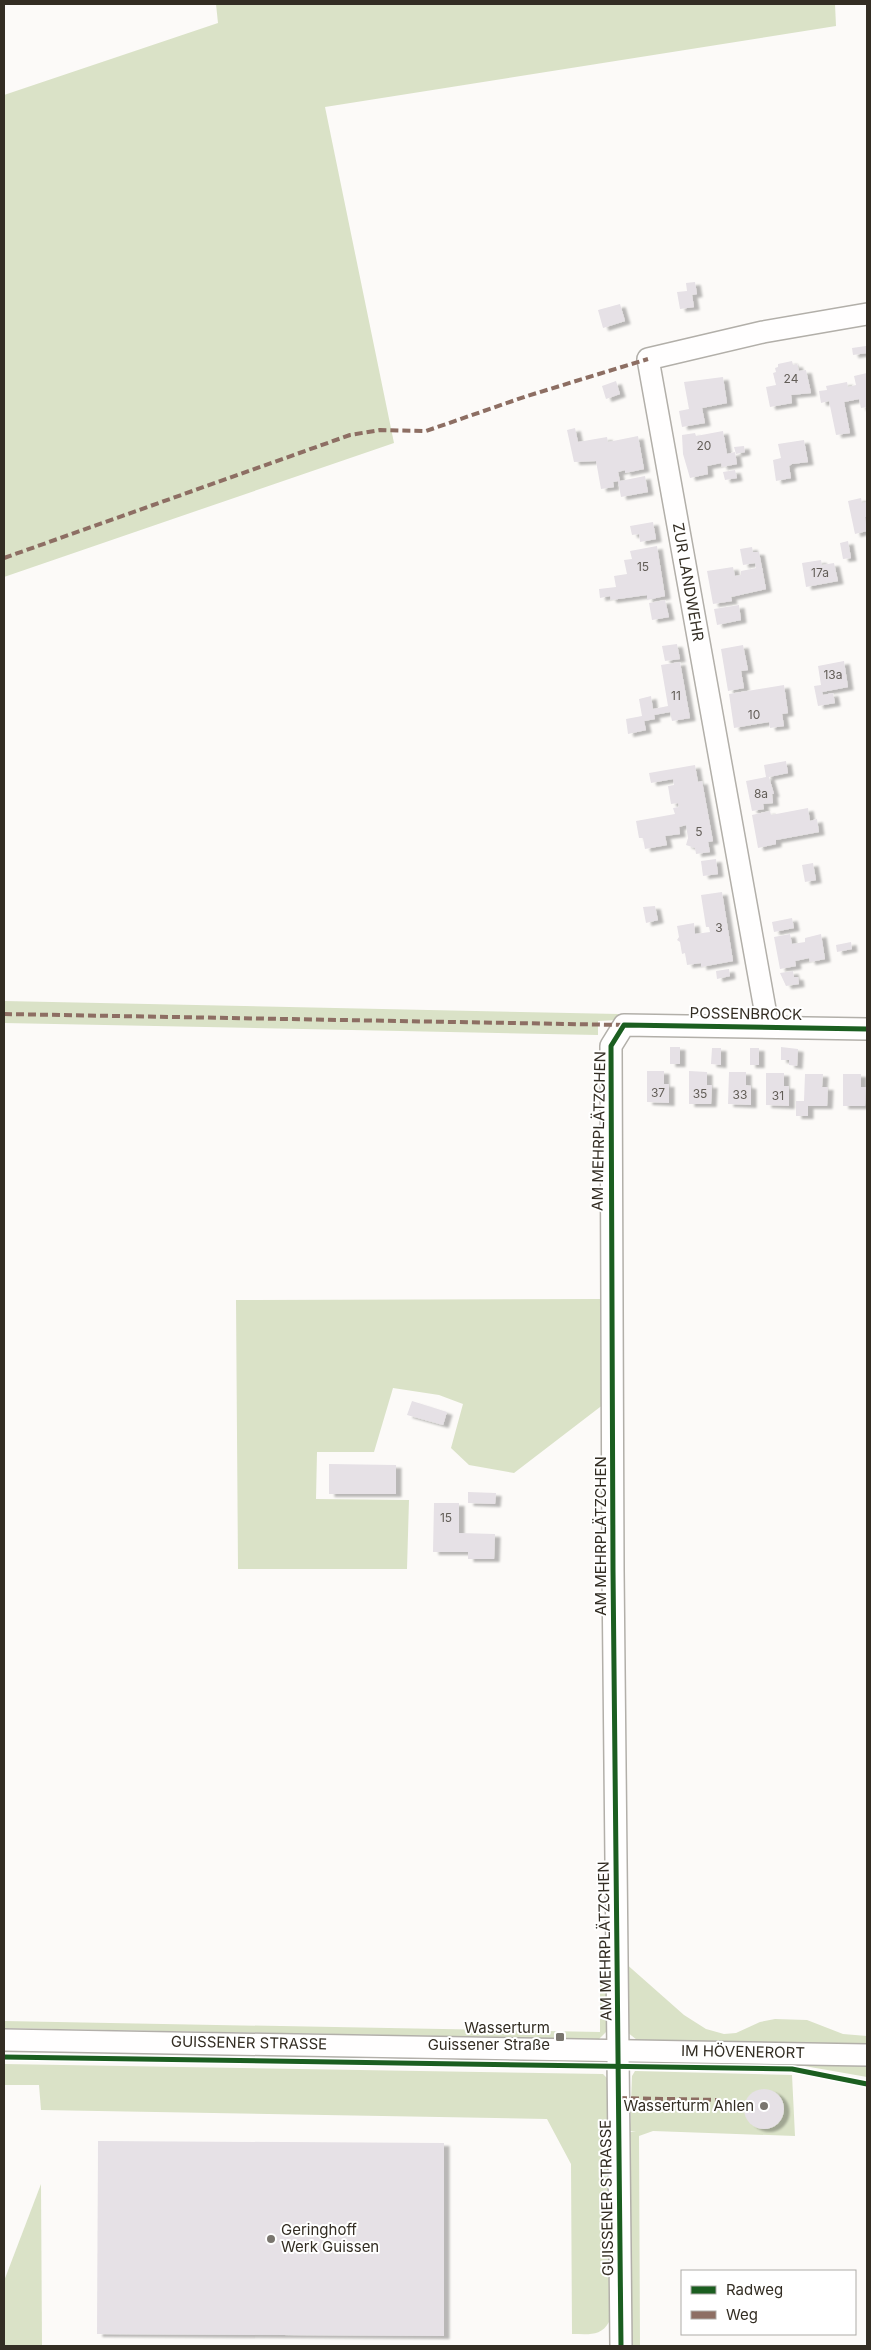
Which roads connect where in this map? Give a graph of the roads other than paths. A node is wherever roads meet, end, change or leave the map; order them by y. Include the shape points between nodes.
1 (867, 314) edge
2 (624, 1025) joint
3 (768, 1026) junction
4 (867, 1029) edge
5 (4, 2040) edge
6 (618, 2050) junction
7 (867, 2055) edge
8 (621, 2346) edge

1 - 3 street, ZUR LANDWEHR via 763,332 648,359
2 - 3 street, POSSENBROCK
2 - 6 street, AM MEHRPLÄTZCHEN via 611,1046 610,1127
3 - 4 street, POSSENBROCK
5 - 6 street, GUISSENER STRASSE
6 - 7 street, IM HÖVENERORT
6 - 8 street, GUISSENER STRASSE

